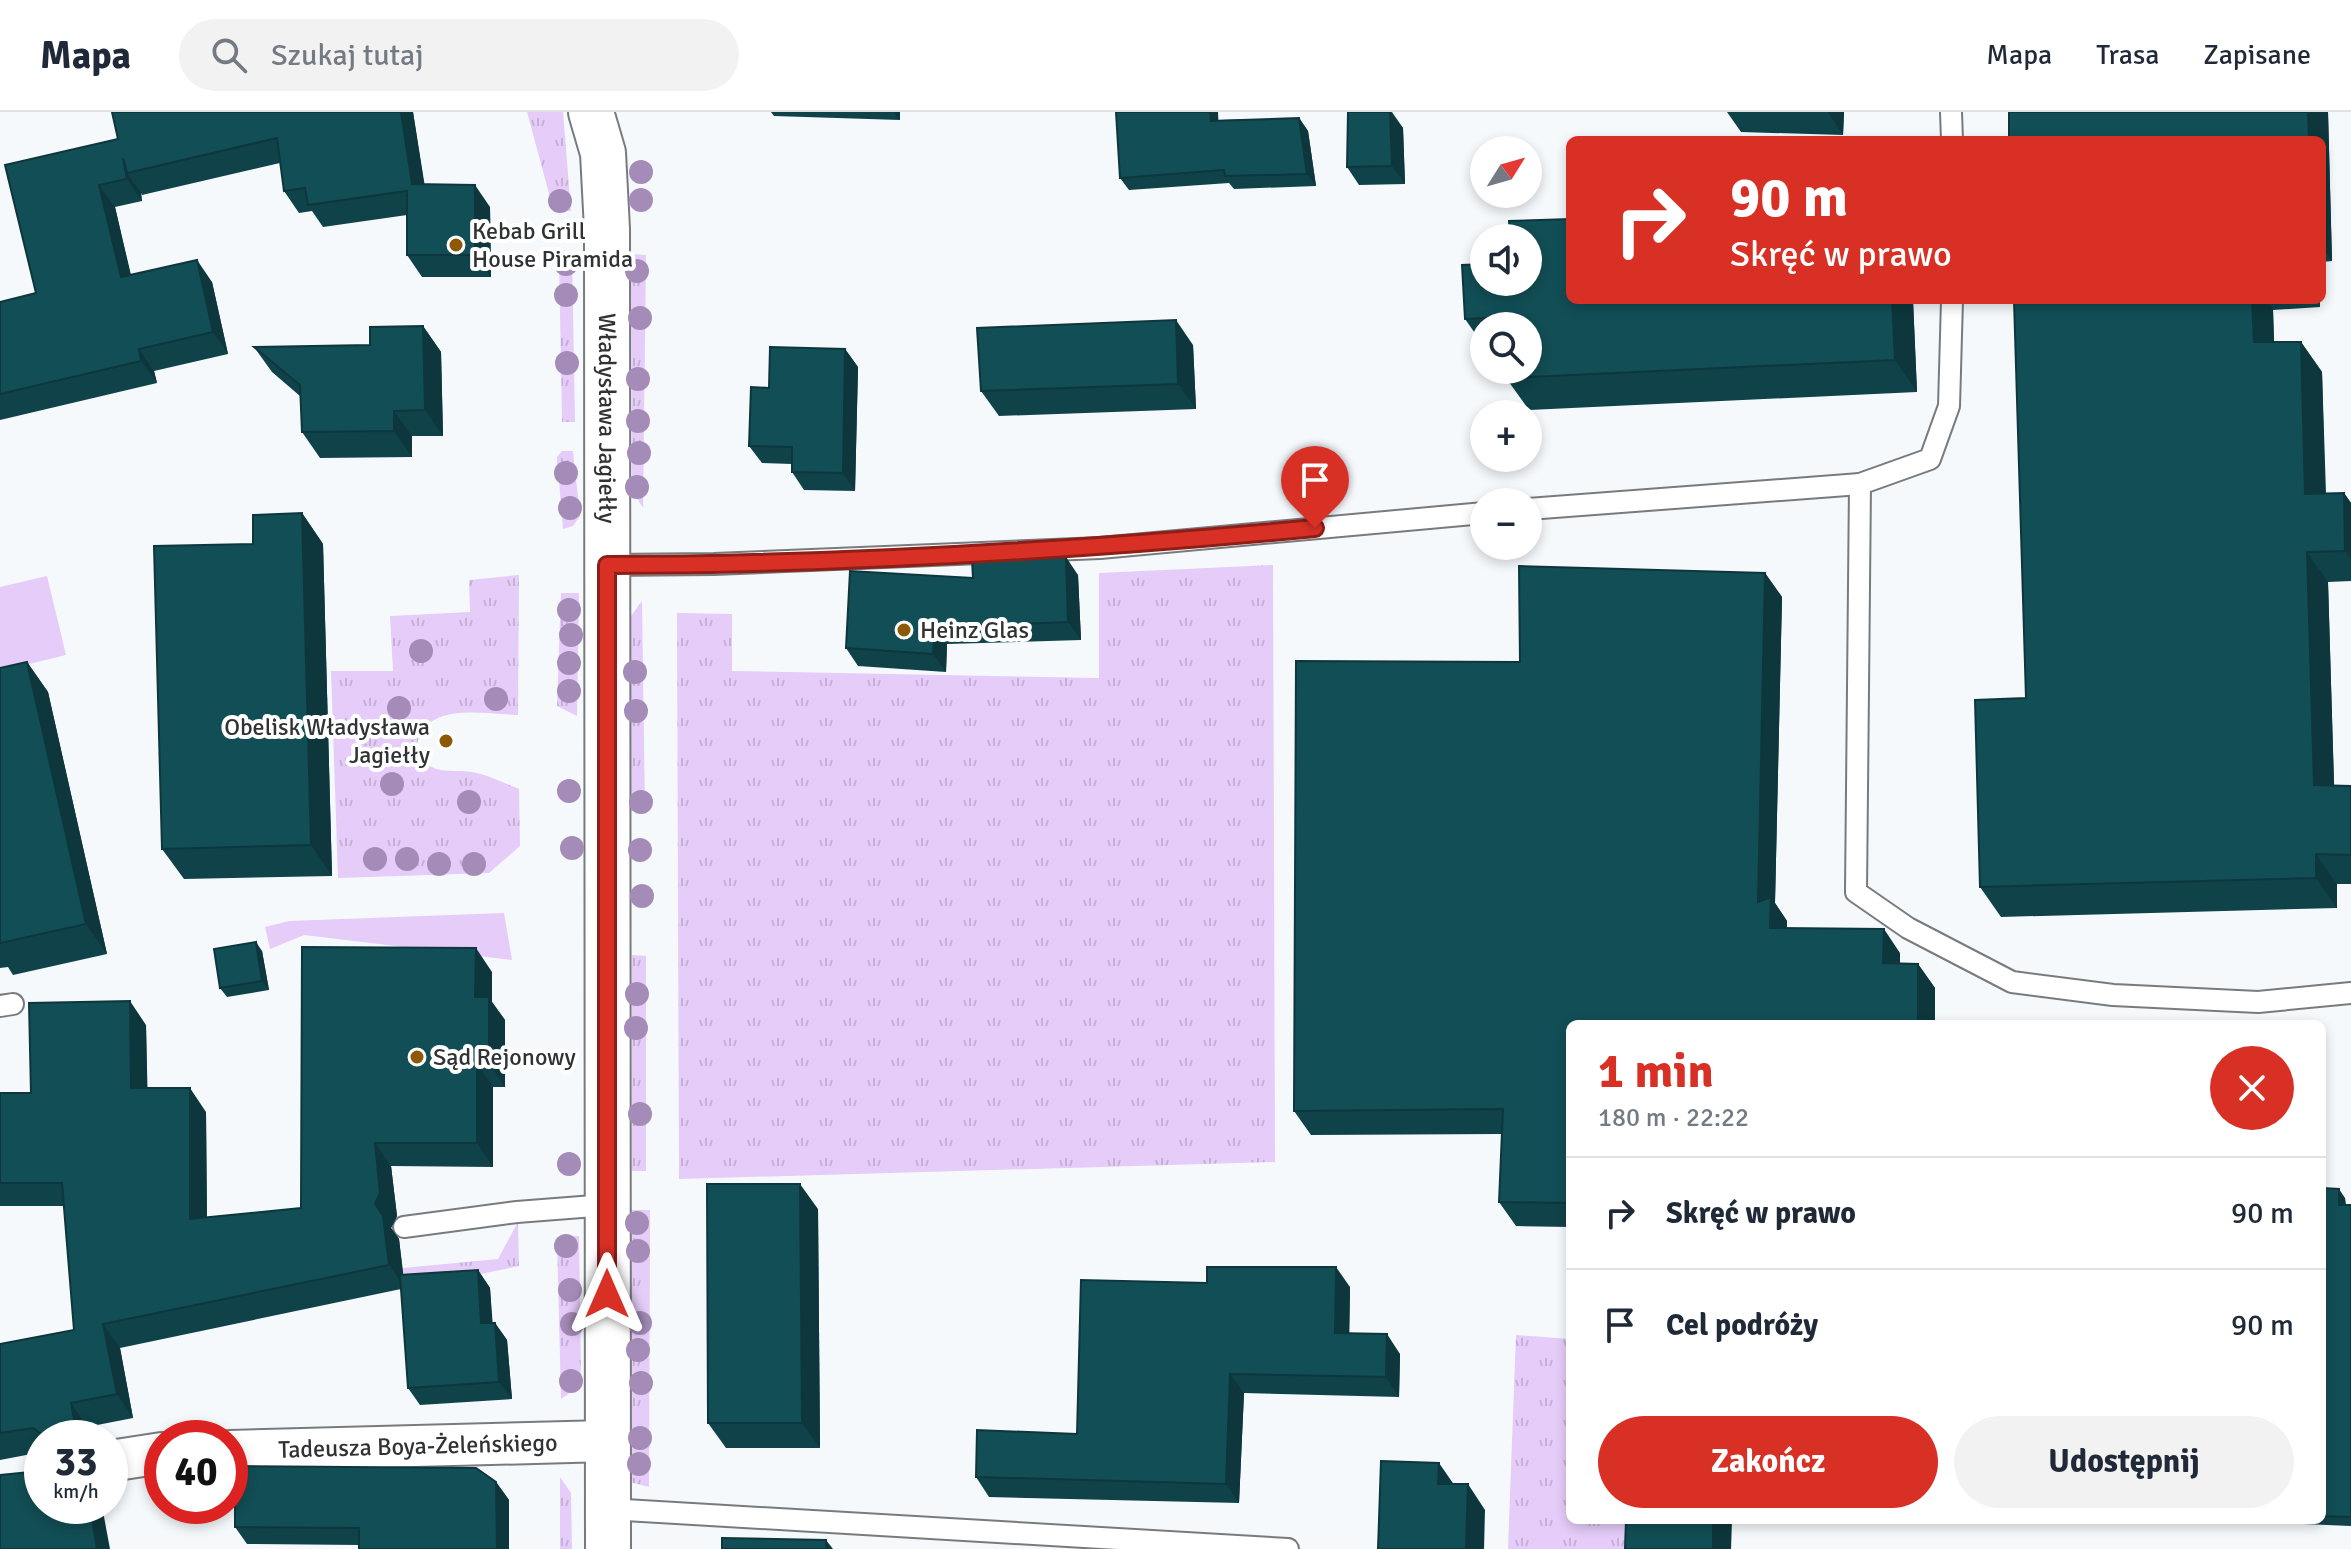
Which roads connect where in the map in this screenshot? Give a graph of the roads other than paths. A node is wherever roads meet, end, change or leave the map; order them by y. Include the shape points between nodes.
1 (618, 112) edge
2 (1951, 112) edge
3 (597, 132) edge
4 (1952, 136) edge
5 (1952, 304) edge
6 (1860, 484) junction
7 (1542, 508) edge
8 (1470, 514) edge
9 (607, 565) junction
10 (2351, 993) edge
11 (607, 1205) junction
12 (404, 1227) dead end
13 (607, 1441) junction
14 (248, 1451) edge
15 (608, 1529) edge
16 (1288, 1549) edge

1 - 3 street, Władysława Jagiełły
2 - 4 lane
3 - 9 street, Władysława Jagiełły
5 - 6 lane via 1949,406 1930,459
6 - 7 lane
6 - 10 lane via 1856,892 1908,928 2012,982 2113,995 2258,1002
8 - 9 lane via 1100,548
9 - 11 street, Władysława Jagiełły
11 - 12 lane
11 - 13 street, Władysława Jagiełły
13 - 14 street, Tadeusza Boya-Żeleńskiego
13 - 15 street, Władysława Jagiełły
15 - 16 lane

